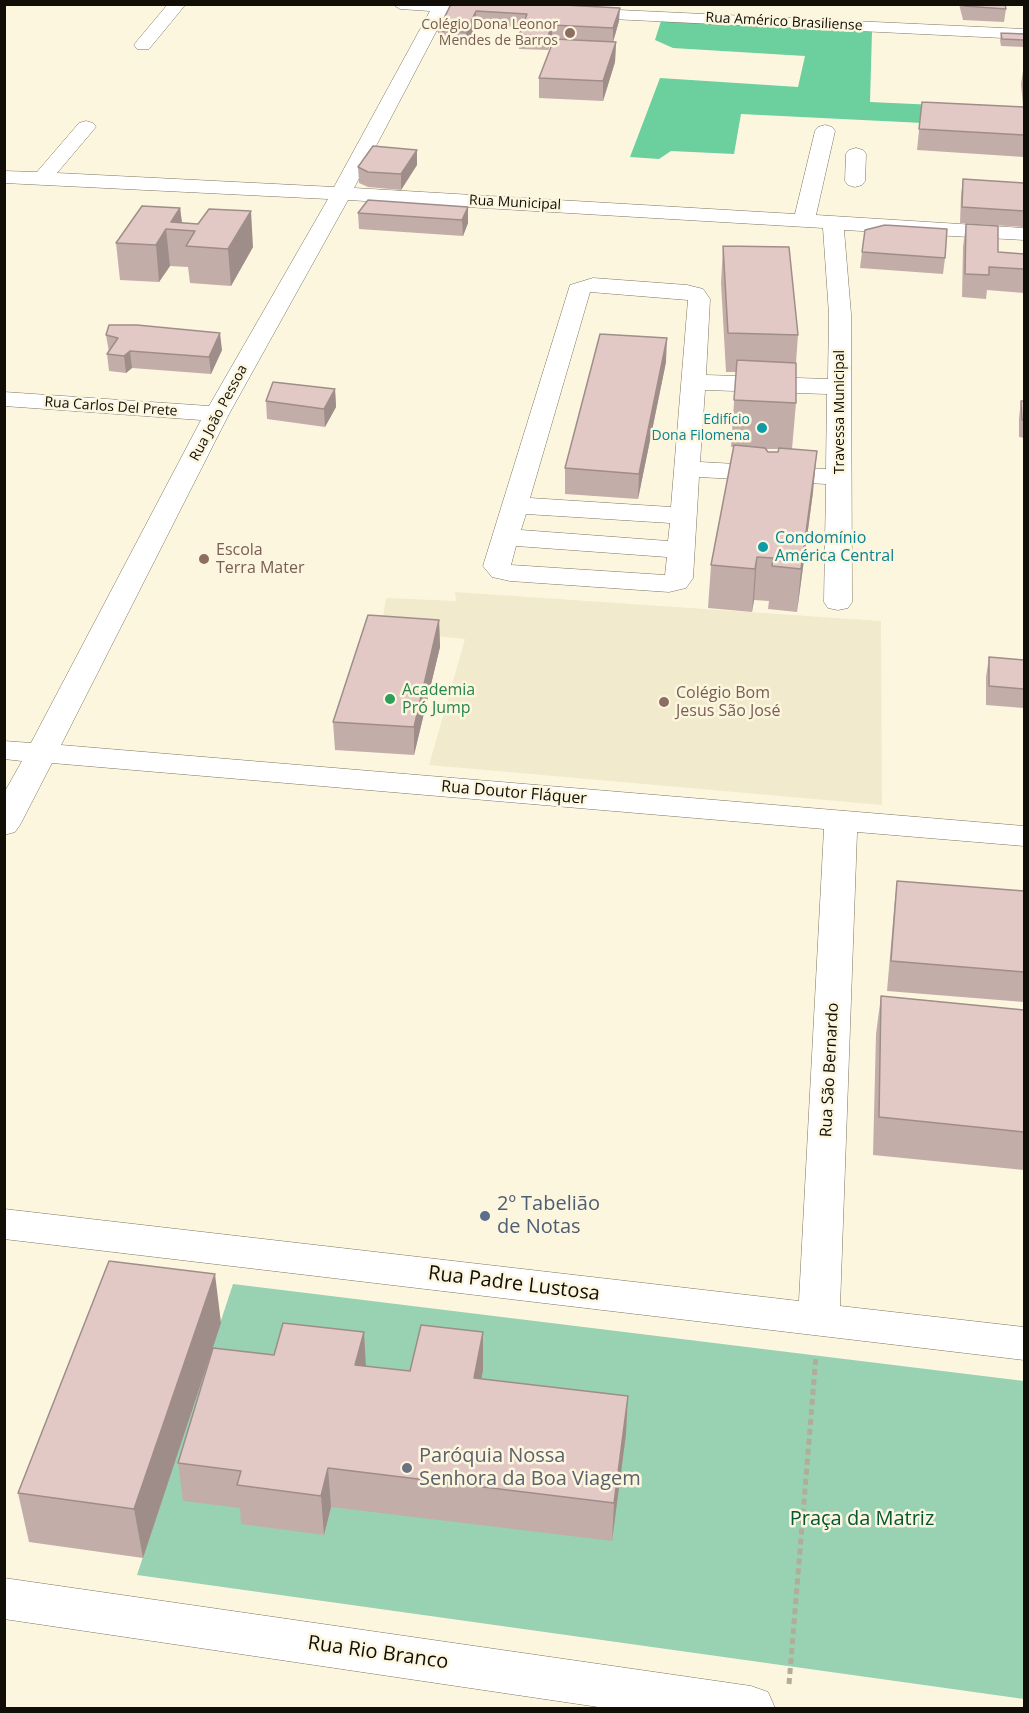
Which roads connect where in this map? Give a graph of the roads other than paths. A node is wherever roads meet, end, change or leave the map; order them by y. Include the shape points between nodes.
1 (178, 4) edge
2 (400, 4) edge
3 (441, 5) edge
4 (474, 8) edge
5 (558, 12) edge
6 (1024, 34) edge
7 (142, 45) dead end
8 (86, 127) dead end
9 (825, 131) dead end
10 (856, 154) dead end
11 (4, 177) edge
12 (42, 179) junction
13 (855, 181) dead end
14 (341, 193) junction
15 (804, 220) junction
16 (833, 222) junction
17 (1024, 234) edge
18 (693, 382) junction
19 (840, 387) junction
20 (4, 399) edge
21 (217, 414) junction
22 (687, 469) junction
23 (839, 477) junction
24 (515, 506) junction
25 (683, 516) junction
26 (506, 537) junction
27 (681, 550) junction
28 (838, 602) dead end
29 (4, 750) edge
30 (42, 753) junction
31 (842, 821) junction
32 (4, 825) edge
33 (1024, 836) edge
34 (4, 1224) edge
35 (819, 1320) junction
36 (1024, 1344) edge
37 (6, 1601) edge
38 (769, 1703) edge

1 - 7 street
2 - 3 street
3 - 4 street
3 - 14 street, Rua João Pessoa
5 - 6 street, Rua Américo Brasiliense
8 - 12 street
9 - 15 street
10 - 13 street
11 - 12 street, Rua Municipal
12 - 14 street, Rua Municipal
14 - 15 street, Rua Municipal
14 - 21 street, Rua João Pessoa
15 - 16 street, Rua Municipal
16 - 17 street, Rua Municipal
16 - 19 street, Travessa Municipal via 840,315
18 - 19 street
18 - 22 street
18 - 24 street via 699,298 695,294 583,286 578,290
19 - 23 street, Travessa Municipal
20 - 21 street, Rua Carlos Del Prete
21 - 30 street, Rua João Pessoa
22 - 23 street
22 - 25 street
23 - 28 street, Travessa Municipal
24 - 25 street
24 - 26 street
25 - 27 street
26 - 27 street
26 - 27 street via 497,566 510,573 669,584 679,578
29 - 30 street, Rua Doutor Fláquer
30 - 31 street, Rua Doutor Fláquer
30 - 32 street, Rua João Pessoa
31 - 33 street, Rua Doutor Fláquer
31 - 35 street, Rua São Bernardo
34 - 35 street, Rua Padre Lustosa
35 - 36 street, Rua Padre Lustosa
37 - 38 street, Rua Rio Branco

